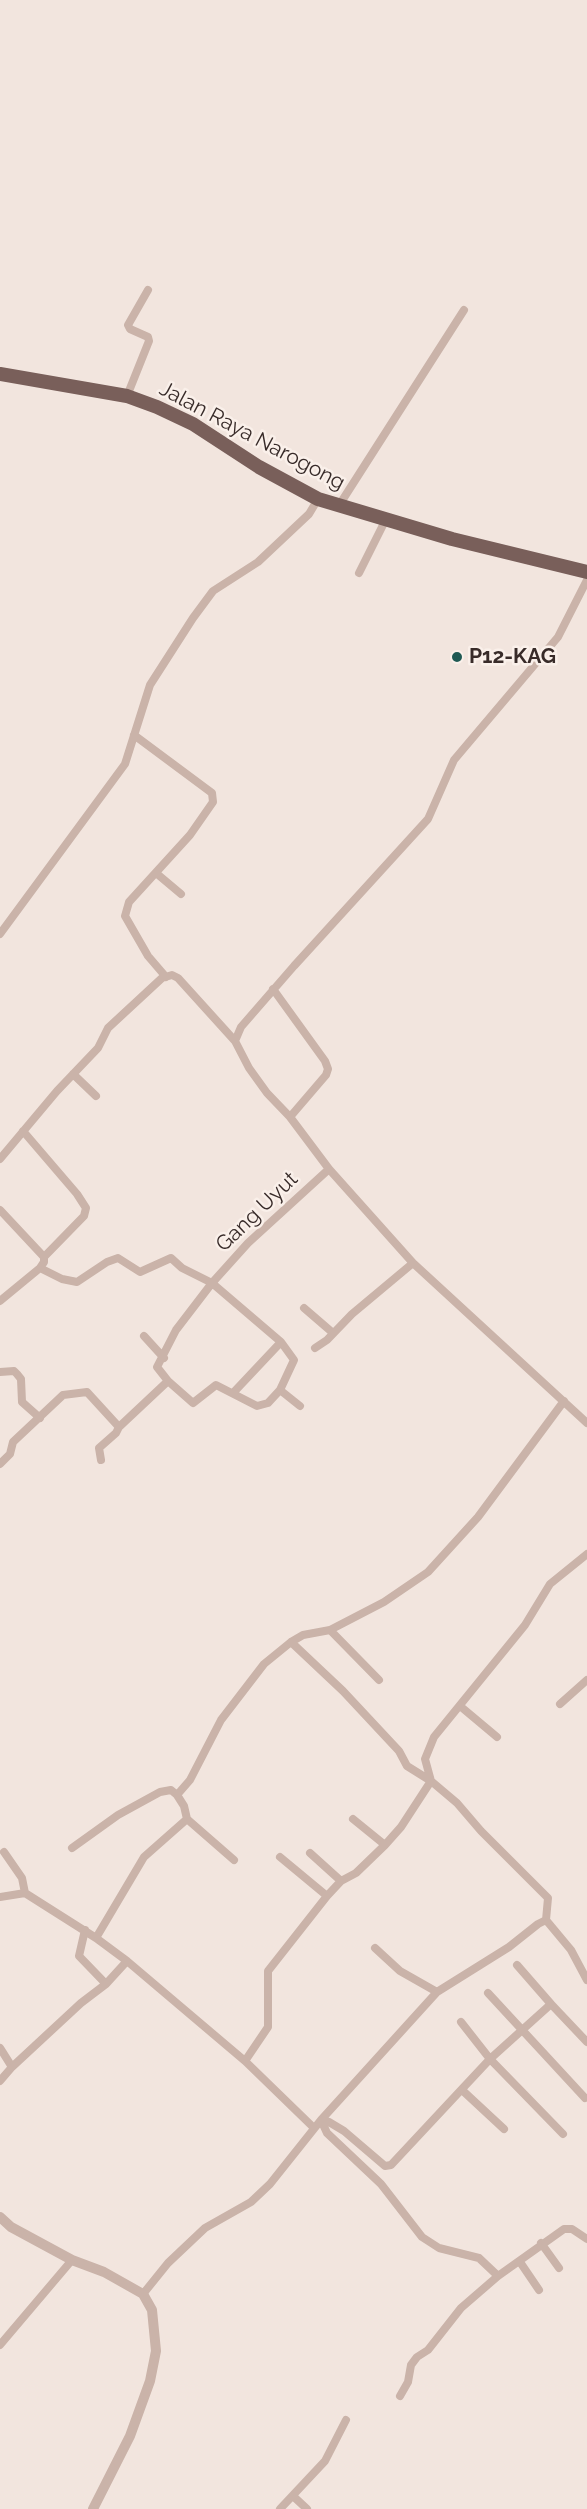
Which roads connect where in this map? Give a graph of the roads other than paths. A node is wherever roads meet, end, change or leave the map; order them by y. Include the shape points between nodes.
1 (148, 290) dead end
2 (464, 310) dead end
3 (0, 374) edge
4 (128, 396) junction
5 (318, 499) junction
6 (338, 507) junction
7 (385, 521) junction
8 (359, 573) dead end
9 (587, 573) edge
10 (587, 580) edge
11 (134, 735) junction
12 (156, 873) junction
13 (181, 894) dead end
14 (0, 934) edge
15 (166, 977) junction
16 (273, 989) junction
17 (235, 1041) junction
18 (73, 1074) junction
19 (96, 1096) dead end
20 (290, 1117) junction
21 (23, 1131) junction
22 (0, 1159) edge
23 (328, 1169) junction
24 (0, 1210) edge
25 (44, 1257) junction
26 (413, 1263) junction
27 (40, 1268) junction
28 (212, 1283) junction
29 (0, 1301) edge
30 (304, 1308) dead end
31 (333, 1333) junction
32 (144, 1336) dead end
33 (281, 1342) junction
34 (315, 1348) dead end
35 (164, 1358) junction
36 (0, 1371) edge
37 (168, 1381) junction
38 (280, 1390) junction
39 (233, 1393) junction
40 (564, 1401) junction
41 (300, 1406) dead end
42 (40, 1418) junction
43 (587, 1423) edge
44 (119, 1427) junction
45 (101, 1460) dead end
46 (0, 1464) edge
47 (587, 1554) edge
48 (330, 1630) junction
49 (291, 1642) junction
50 (379, 1680) dead end
51 (587, 1680) edge
52 (560, 1704) dead end
53 (460, 1706) junction
54 (497, 1737) dead end
55 (431, 1781) junction
56 (177, 1795) junction
57 (187, 1819) junction
58 (353, 1819) dead end
59 (385, 1845) junction
60 (72, 1848) dead end
61 (4, 1852) dead end
62 (310, 1853) dead end
63 (280, 1857) dead end
64 (234, 1860) dead end
65 (341, 1881) junction
66 (25, 1893) junction
67 (327, 1896) junction
68 (0, 1897) edge
69 (546, 1920) junction
70 (85, 1930) junction
71 (96, 1938) junction
72 (375, 1948) dead end
73 (127, 1961) junction
74 (517, 1965) dead end
75 (587, 1980) edge
76 (106, 1984) junction
77 (437, 1992) junction
78 (488, 1993) dead end
79 (551, 2004) junction
80 (461, 2022) dead end
81 (521, 2029) junction
82 (587, 2042) edge
83 (0, 2048) edge
84 (490, 2059) junction
85 (245, 2061) junction
86 (12, 2067) junction
87 (0, 2081) edge
88 (462, 2090) junction
89 (585, 2098) dead end
90 (321, 2120) junction
91 (314, 2128) junction
92 (504, 2129) dead end
93 (563, 2134) dead end
94 (0, 2217) edge
95 (587, 2239) edge
96 (541, 2243) junction
97 (72, 2260) junction
98 (520, 2262) junction
99 (559, 2268) dead end
100 (498, 2276) junction
101 (539, 2290) dead end
102 (143, 2294) junction
103 (0, 2346) edge
104 (400, 2396) dead end
105 (346, 2420) dead end
106 (293, 2496) junction
107 (93, 2509) edge
108 (280, 2509) edge
109 (307, 2509) edge

1 - 4 street via 128,325 149,340
2 - 6 street
3 - 4 main road, Jalan Raya Narogong
4 - 5 main road, Jalan Raya Narogong via 193,424
5 - 6 main road, Jalan Raya Narogong
5 - 11 street via 309,514 258,562 213,591 150,685
6 - 7 main road, Jalan Raya Narogong
7 - 8 street
7 - 9 main road, Jalan Raya Narogong
10 - 16 street via 558,637 454,760 428,819
11 - 12 street via 212,793 213,802 190,835
11 - 14 street via 125,764
12 - 13 street
12 - 15 street via 129,902 125,916 148,956
15 - 17 street via 178,978
15 - 18 street via 108,1028 105,1040
16 - 17 street via 241,1027
16 - 20 street via 328,1069
17 - 20 street via 267,1093
18 - 19 street
18 - 21 street
20 - 23 street
21 - 22 street
21 - 25 street via 86,1208 84,1216
23 - 26 street
23 - 28 street, Gang Uyut via 248,1243
24 - 25 street
25 - 27 street
26 - 31 street
26 - 40 street
27 - 28 street via 77,1282 118,1258 140,1272 171,1258
27 - 29 street
28 - 33 street
28 - 35 street, Gang Uyut via 176,1330
30 - 31 street
31 - 34 street
32 - 35 street
33 - 38 street via 294,1360
33 - 39 street
35 - 37 street via 157,1367
36 - 42 street via 17,1374 21,1379 22,1402
37 - 39 street via 193,1403 216,1385
37 - 44 street
38 - 39 street via 268,1403 257,1406
38 - 41 street
40 - 43 street
40 - 48 street via 478,1516 428,1572 384,1602
42 - 44 street via 63,1395 87,1392
42 - 46 street via 13,1442 10,1454
44 - 45 street via 99,1448
47 - 53 street via 550,1584 525,1626
48 - 49 street via 303,1635
48 - 50 street
49 - 55 street via 343,1691 399,1751 407,1766
49 - 56 street via 264,1664 233,1703 190,1780
51 - 52 street
53 - 54 street
53 - 55 street via 434,1737 425,1759
55 - 59 street
55 - 69 street via 548,1898
56 - 57 street
56 - 60 street via 171,1790 160,1792 118,1815
57 - 64 street
57 - 71 street via 144,1857
58 - 59 street
59 - 65 street via 356,1873
61 - 66 street via 22,1878
62 - 65 street
63 - 67 street
65 - 67 street
66 - 68 street
66 - 70 street
67 - 85 street via 268,1971 268,2027
69 - 75 street via 572,1950
69 - 77 street
70 - 71 street
70 - 76 street via 79,1956
71 - 73 street
72 - 77 street via 400,1971
73 - 76 street
73 - 85 street
74 - 79 street
76 - 86 street
77 - 90 street
78 - 81 street
79 - 81 street
79 - 82 street
80 - 84 street
81 - 84 street
81 - 89 street
83 - 86 street
84 - 88 street
84 - 93 street
85 - 91 street
86 - 87 street
88 - 90 street via 391,2165 385,2166 344,2131
88 - 92 street
90 - 91 street
90 - 100 street via 327,2133 381,2184 423,2237 439,2248 479,2258
91 - 102 street via 270,2184 250,2202 205,2228 168,2263
94 - 97 street
95 - 96 street via 572,2229 564,2229
96 - 98 street
96 - 99 street
97 - 102 street
97 - 103 street
98 - 100 street
98 - 101 street
100 - 104 street via 461,2308 428,2350 417,2357
102 - 107 street via 152,2310 156,2335 150,2381 130,2436
105 - 106 street via 325,2462
106 - 108 street
106 - 109 street

